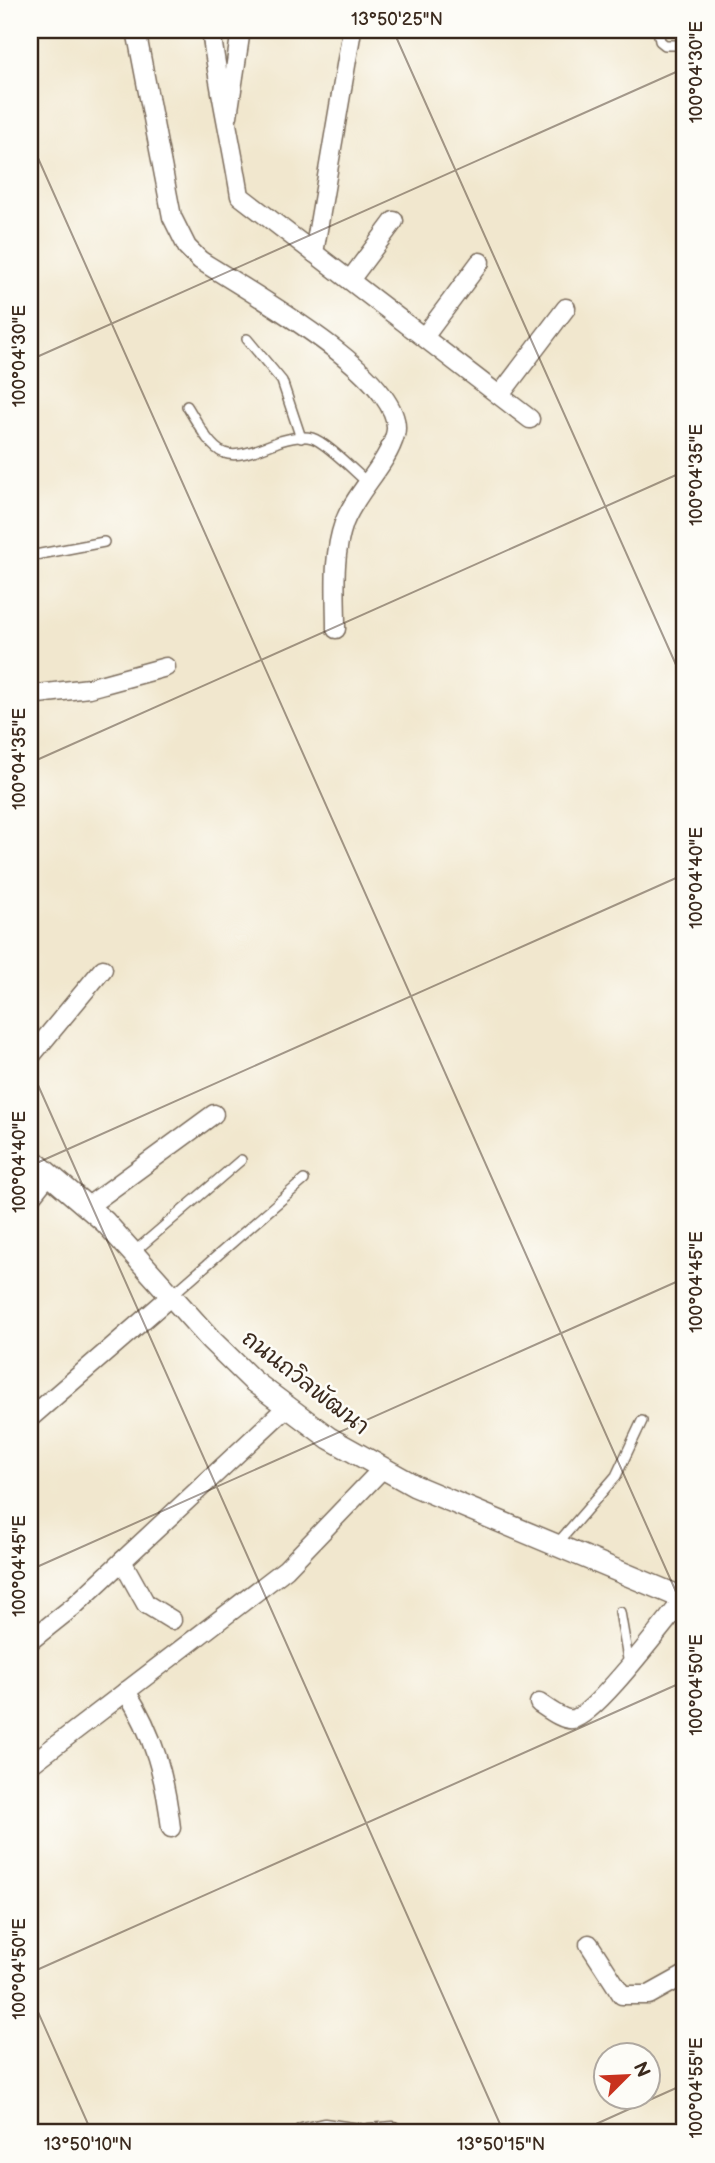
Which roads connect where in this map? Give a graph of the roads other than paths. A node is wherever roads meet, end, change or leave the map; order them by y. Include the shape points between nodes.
1 (136, 30) edge
2 (211, 30) edge
3 (241, 30) edge
4 (352, 30) edge
5 (658, 30) edge
6 (685, 45) edge
7 (228, 116) junction
8 (394, 221) dead end
9 (314, 253) junction
10 (480, 262) dead end
11 (350, 280) junction
12 (566, 308) dead end
13 (424, 337) junction
14 (247, 338) dead end
15 (500, 396) junction
16 (187, 406) dead end
17 (530, 419) dead end
18 (301, 438) junction
19 (368, 483) junction
20 (104, 542) dead end
21 (30, 556) edge
22 (336, 629) dead end
23 (166, 667) dead end
24 (30, 695) edge
25 (103, 969) dead end
26 (30, 1057) edge
27 (214, 1114) dead end
28 (30, 1158) edge
29 (241, 1160) dead end
30 (49, 1174) junction
31 (304, 1180) dead end
32 (30, 1198) edge
33 (88, 1208) junction
34 (134, 1252) junction
35 (171, 1296) junction
36 (288, 1406) junction
37 (30, 1418) edge
38 (642, 1421) dead end
39 (382, 1469) junction
40 (555, 1547) junction
41 (122, 1561) junction
42 (685, 1599) edge
43 (620, 1612) dead end
44 (172, 1620) dead end
45 (30, 1641) edge
46 (629, 1665) junction
47 (125, 1692) junction
48 (539, 1703) dead end
49 (30, 1765) edge
50 (171, 1828) dead end
51 (589, 1944) dead end
52 (685, 1975) edge
53 (393, 2131) dead end
54 (302, 2133) edge
55 (359, 2133) edge
56 (369, 2133) edge

1 - 19 street via 172,217 187,247 341,353 374,381 394,410 395,436
2 - 7 street via 219,95
3 - 7 street
4 - 9 street
5 - 6 lane via 665,45
7 - 9 street via 240,196
8 - 11 street
9 - 11 street
10 - 13 street
11 - 13 street
12 - 15 street
13 - 15 street
14 - 18 lane via 282,381
15 - 17 street
16 - 18 lane via 207,439 224,455 245,456 291,437
18 - 19 lane via 314,438
19 - 22 street via 345,522 336,554
20 - 21 lane
23 - 24 street via 89,688
25 - 26 street
27 - 33 street
28 - 30 street, ถนนถวิลพัฒนา
29 - 34 lane
30 - 32 street
30 - 33 street, ถนนถวิลพัฒนา
31 - 35 lane
33 - 34 street, ถนนถวิลพัฒนา
34 - 35 street, ถนนถวิลพัฒนา
35 - 36 street, ถนนถวิลพัฒนา via 253,1381
35 - 37 street
36 - 39 street, ถนนถวิลพัฒนา via 328,1438
36 - 41 street
38 - 40 lane via 616,1476
39 - 40 street, ถนนถวิลพัฒนา
39 - 47 street via 286,1569
40 - 42 street, ถนนถวิลพัฒนา
41 - 44 street via 146,1604
41 - 45 street
42 - 46 street
43 - 46 lane
46 - 48 street via 592,1707 571,1720
47 - 49 street
47 - 50 street via 142,1716 162,1765
51 - 52 street via 622,1995 649,1995
53 - 56 street
54 - 55 street via 324,2128

